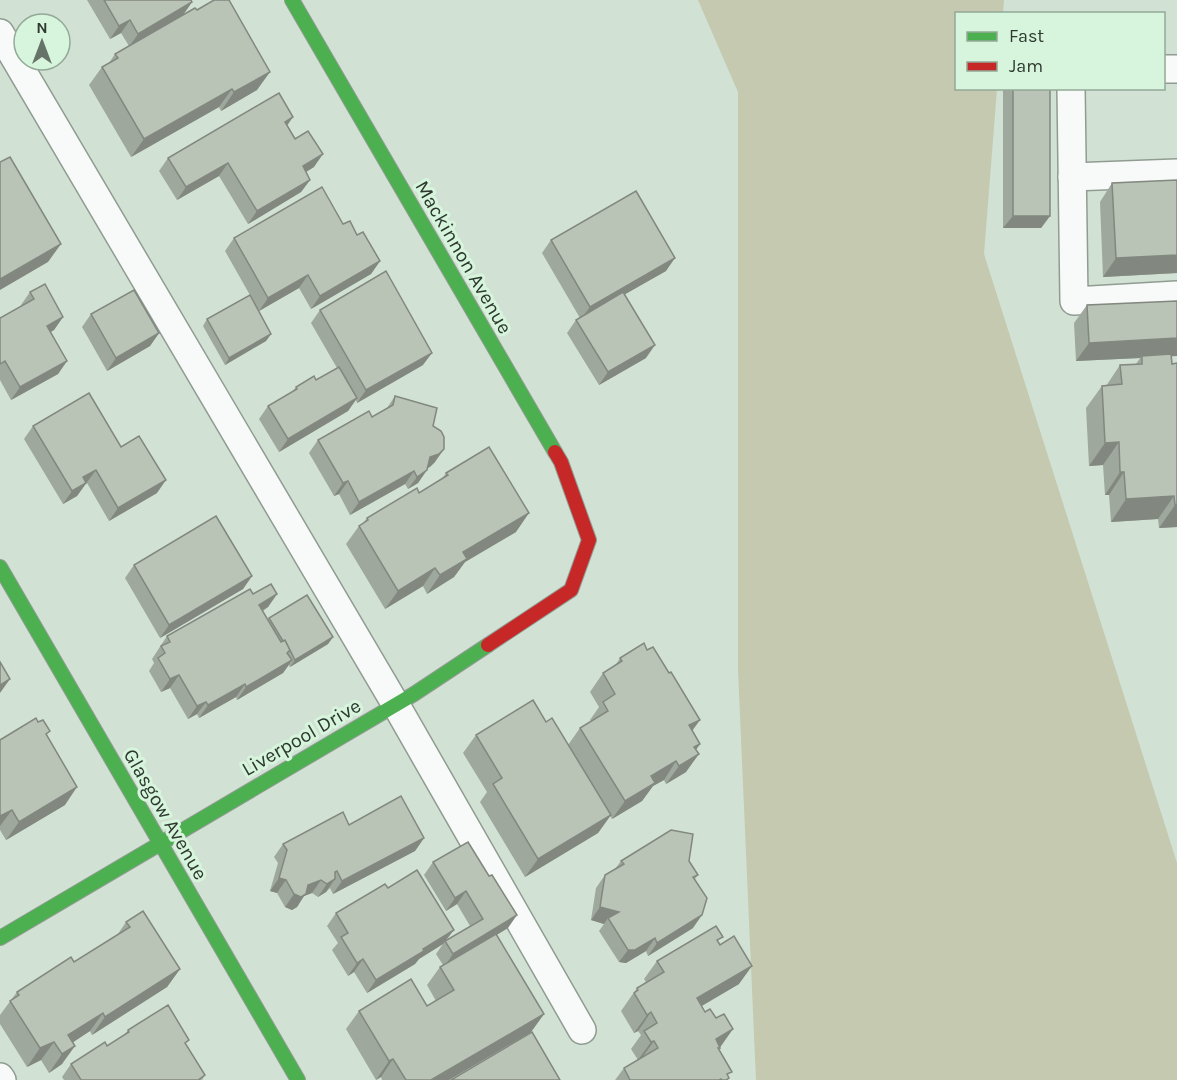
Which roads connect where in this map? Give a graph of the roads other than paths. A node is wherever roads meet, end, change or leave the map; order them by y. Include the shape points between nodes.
1 (292, 0) edge
2 (0, 33) edge
3 (1071, 90) edge
4 (1177, 173) edge
5 (1072, 177) junction
6 (1177, 296) edge
7 (589, 540) joint
8 (0, 567) edge
9 (396, 705) junction
10 (159, 842) junction
11 (0, 938) edge
12 (582, 1030) dead end
13 (298, 1080) edge

1 - 7 street, Mackinnon Avenue via 561,462
2 - 9 lane
3 - 5 lane
4 - 5 lane
5 - 6 lane via 1074,301
7 - 9 street, Liverpool Drive via 572,590
8 - 10 street, Glasgow Avenue
9 - 10 street, Liverpool Drive
9 - 12 lane
10 - 11 street, Liverpool Drive
10 - 13 street, Glasgow Avenue

